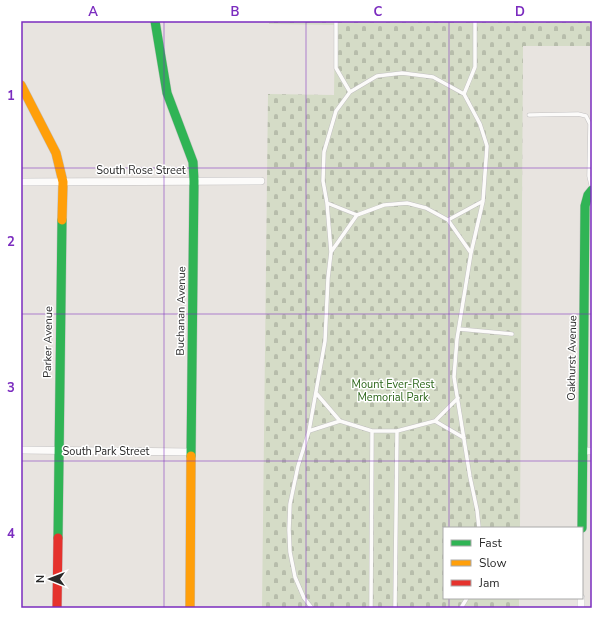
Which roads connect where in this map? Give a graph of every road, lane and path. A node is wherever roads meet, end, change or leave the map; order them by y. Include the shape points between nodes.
1 (155, 21) edge
2 (336, 21) edge
3 (475, 21) edge
4 (21, 85) edge
5 (350, 92) junction
6 (464, 94) junction
7 (529, 115) dead end
8 (261, 181) dead end
9 (21, 182) edge
10 (63, 182) junction
11 (194, 182) junction
12 (592, 190) edge
13 (483, 201) junction
14 (327, 203) junction
15 (357, 215) junction
16 (448, 220) junction
17 (331, 252) junction
18 (471, 253) junction
19 (459, 329) junction
20 (512, 334) dead end
21 (316, 393) junction
22 (458, 398) junction
23 (340, 421) junction
24 (435, 421) junction
25 (309, 431) junction
26 (372, 431) junction
27 (397, 431) junction
28 (464, 438) junction
29 (21, 450) edge
30 (58, 451) junction
31 (582, 451) junction
32 (592, 451) edge
33 (191, 452) junction
34 (479, 527) edge
35 (582, 527) edge
36 (466, 599) edge
37 (57, 608) edge
38 (190, 608) edge
39 (312, 608) edge
40 (371, 608) edge
41 (395, 608) edge
42 (461, 608) edge

1 - 11 street, Buchanan Avenue via 167,93 193,162
2 - 5 lane via 336,68
3 - 6 lane via 475,68
4 - 10 street, Parker Avenue via 53,145
5 - 6 lane via 377,76 402,73 432,77
5 - 14 lane via 336,111 324,152 323,181
6 - 13 lane via 480,124 487,146
7 - 12 lane via 586,116 590,124 589,176
8 - 11 street, South Rose Street
9 - 10 street, South Rose Street
10 - 11 street, South Rose Street
10 - 30 street, Parker Avenue
11 - 33 street, Buchanan Avenue
12 - 31 street, Oakhurst Avenue via 585,206
13 - 16 lane
13 - 18 lane
14 - 15 lane
14 - 17 lane
15 - 16 lane via 384,205 407,203 426,208
15 - 17 lane
16 - 18 lane
17 - 21 lane via 325,341
18 - 19 lane
19 - 20 lane
19 - 22 lane via 454,377
21 - 23 lane
21 - 25 lane
22 - 24 lane
22 - 28 lane
23 - 25 lane
23 - 26 lane
24 - 27 lane
24 - 28 lane
25 - 39 lane via 290,504 289,530 295,576 304,598
26 - 27 lane
26 - 40 lane
27 - 41 lane
28 - 34 lane
29 - 30 street, South Park Street
30 - 33 street, South Park Street
30 - 37 street, Parker Avenue
31 - 32 street
31 - 35 street, Oakhurst Avenue
33 - 38 street, Buchanan Avenue
36 - 42 lane

